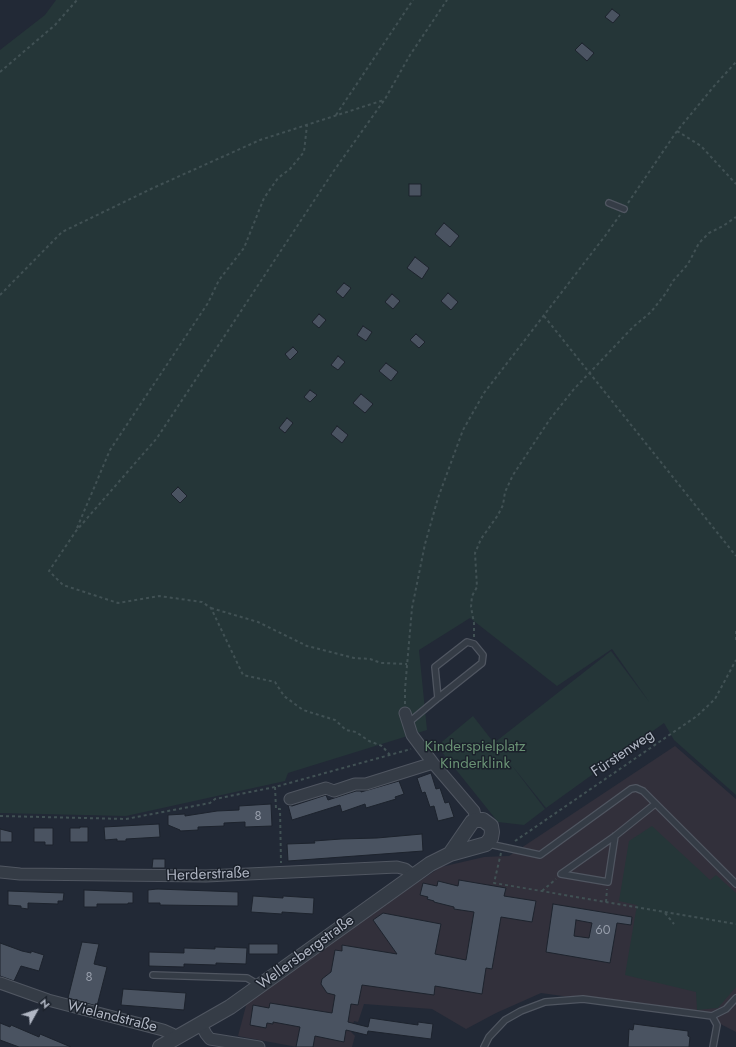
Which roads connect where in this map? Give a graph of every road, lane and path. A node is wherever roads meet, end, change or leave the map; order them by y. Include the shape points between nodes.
1 (77, 0) edge
2 (413, 0) edge
3 (447, 0) edge
4 (736, 62) edge
5 (0, 72) edge
6 (386, 99) junction
7 (336, 115) junction
8 (307, 125) junction
9 (677, 131) junction
10 (736, 184) edge
11 (609, 203) dead end
12 (624, 209) junction
13 (736, 217) edge
14 (0, 295) edge
15 (544, 316) junction
16 (589, 374) junction
17 (76, 531) junction
18 (736, 556) edge
19 (211, 608) junction
20 (736, 631) edge
21 (736, 643) edge
22 (474, 644) junction
23 (736, 660) edge
24 (407, 664) junction
25 (438, 698) junction
26 (406, 718) junction
27 (420, 746) junction
28 (390, 756) junction
29 (433, 763) junction
30 (275, 788) junction
31 (290, 799) dead end
32 (655, 804) junction
33 (0, 816) edge
34 (476, 820) junction
35 (614, 836) junction
36 (486, 844) junction
37 (502, 846) junction
38 (450, 854) junction
39 (500, 856) dead end
40 (0, 872) edge
41 (281, 873) junction
42 (561, 874) junction
43 (414, 876) junction
44 (608, 882) junction
45 (736, 884) edge
46 (542, 891) junction
47 (606, 902) junction
48 (664, 912) junction
49 (674, 924) dead end
50 (736, 924) edge
51 (153, 975) dead end
52 (0, 983) edge
53 (261, 986) junction
54 (736, 998) edge
55 (712, 1016) junction
56 (201, 1025) junction
57 (175, 1039) junction
58 (160, 1047) edge
59 (259, 1047) edge
60 (486, 1047) edge
61 (713, 1047) edge

1 - 5 path via 55,25
2 - 7 path
3 - 6 path via 410,55
4 - 9 path
6 - 7 path
6 - 17 path via 333,172 157,438
7 - 8 path
8 - 14 path via 260,140 62,232
8 - 17 path via 304,152 290,169 278,178 264,198 244,248 219,280 208,303 110,450
9 - 10 path via 701,146
9 - 12 path
11 - 12 lane
12 - 15 path
13 - 16 path via 699,243 688,264 651,312 632,327
15 - 16 path
15 - 24 path via 484,393 463,430 438,498 425,544 412,608
16 - 18 path
16 - 22 path via 550,419 513,475 505,492 503,505 475,553 477,587 472,596 471,606
17 - 19 path via 49,571 63,585 118,603 159,596 202,602
19 - 24 path via 258,622 307,646 381,663
19 - 28 path via 243,675 275,682 284,696 303,710 335,720 346,730 356,732 382,746
20 - 21 path
22 - 25 lane via 483,655 482,663
22 - 25 lane via 466,642 435,667
23 - 37 path, Fürstenweg via 715,699 697,716 516,841
24 - 26 path
25 - 26 lane
26 - 27 street via 412,735
27 - 28 path
27 - 29 street
28 - 30 path
29 - 31 street via 366,784 355,784 334,791 326,788
29 - 34 street via 474,811
30 - 33 path via 126,819
30 - 41 path via 276,809 280,809
32 - 35 lane
32 - 37 lane via 643,791 631,789 540,855
32 - 45 lane
34 - 36 street via 487,822 492,829 491,838
34 - 38 street, Wellersbergstraße via 469,825
35 - 42 lane
35 - 44 lane
36 - 37 lane
36 - 38 street, Wellersbergstraße
38 - 43 street, Wellersbergstraße
39 - 46 path via 494,883
40 - 41 street, Herderstraße via 148,876
41 - 43 street, Herderstraße via 397,867
42 - 44 lane
42 - 46 path
43 - 53 street, Wellersbergstraße
44 - 47 path
46 - 47 path
47 - 48 path
48 - 49 path
48 - 50 path
51 - 53 lane via 247,978
52 - 57 street, Wielandstraße via 48,1000 162,1030 172,1034
53 - 56 street, Wellersbergstraße
54 - 55 lane via 726,1009
55 - 60 lane via 583,999 545,1002 505,1020 489,1037
55 - 61 lane via 717,1025
56 - 57 street, Wellersbergstraße
56 - 59 street via 210,1039
57 - 58 street, Wellersbergstraße

